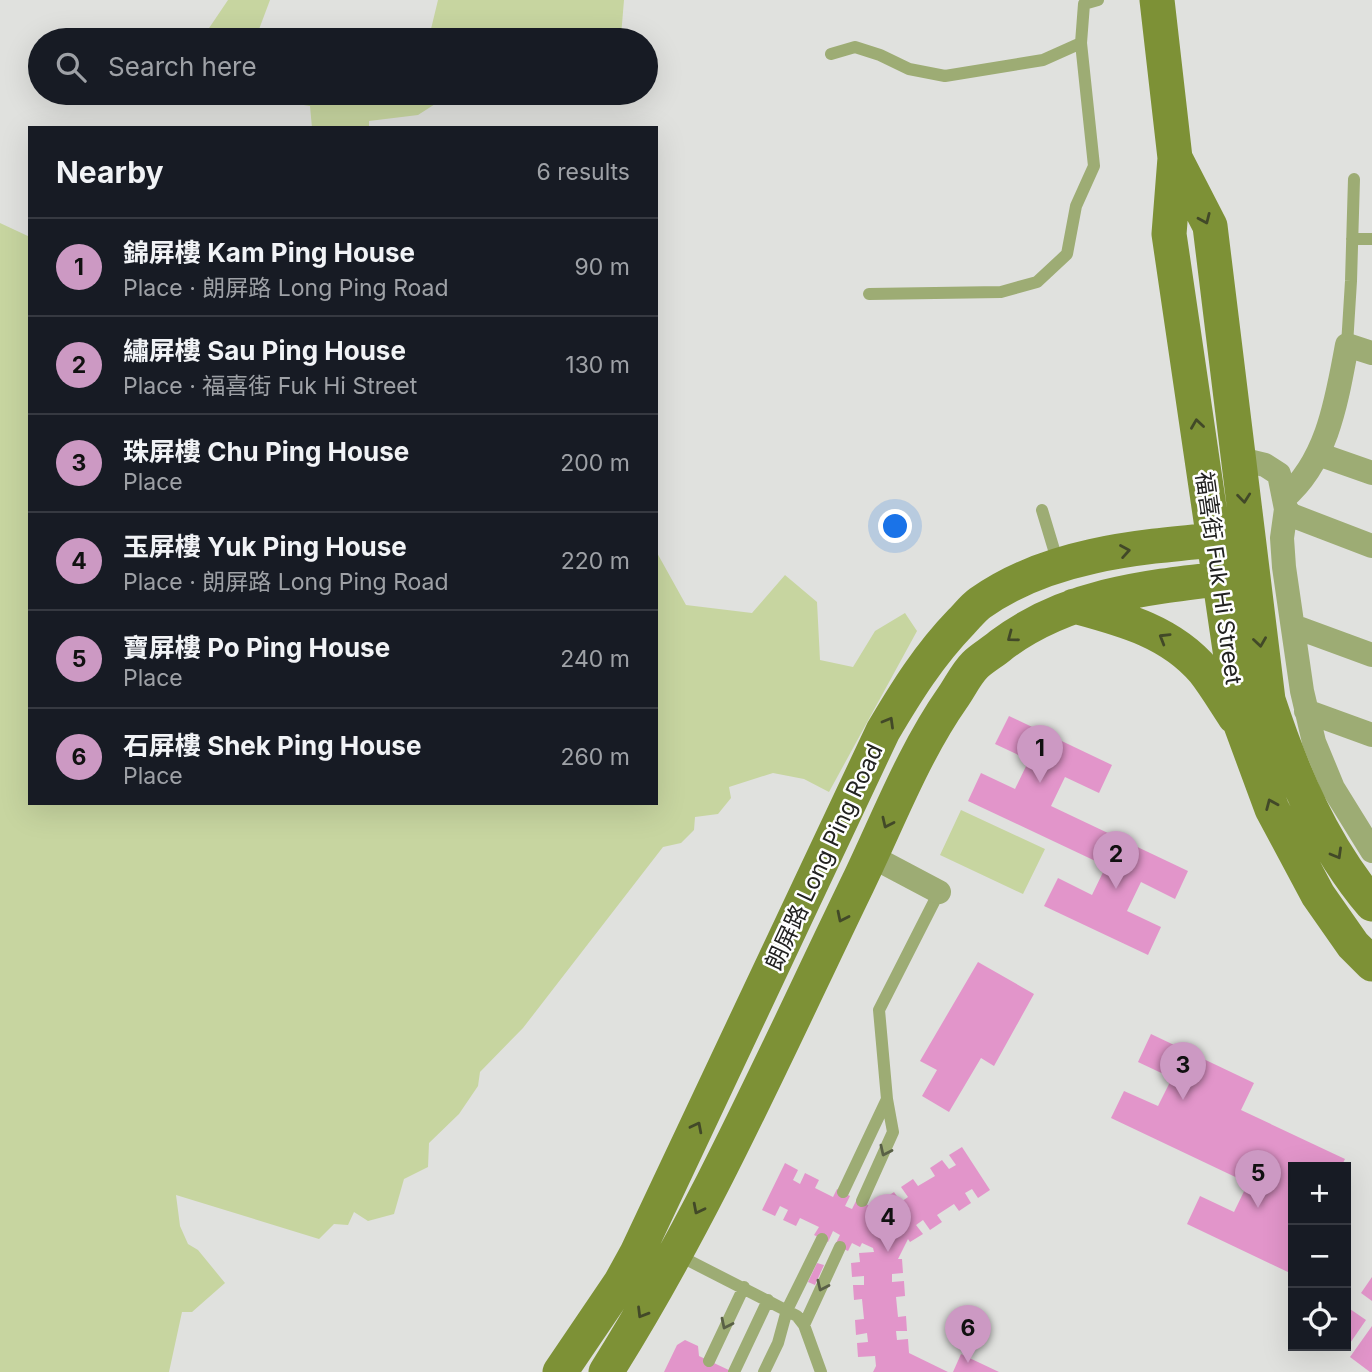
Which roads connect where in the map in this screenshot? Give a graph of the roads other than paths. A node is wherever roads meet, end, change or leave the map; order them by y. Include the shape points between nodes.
1 (1098, 0) edge
2 (1155, 1) edge
3 (1081, 43) junction
4 (831, 54) dead end
5 (1175, 158) junction
6 (1354, 179) dead end
7 (1352, 239) junction
8 (1372, 239) edge
9 (869, 294) dead end
10 (1346, 345) junction
11 (1372, 353) edge
12 (1318, 454) junction
13 (1240, 459) junction
14 (1372, 473) edge
15 (1285, 503) junction
16 (1042, 510) dead end
17 (1231, 538) junction
18 (1372, 546) edge
19 (1058, 564) junction
20 (1236, 577) junction
21 (1072, 606) junction
22 (1293, 626) junction
23 (1372, 655) edge
24 (1307, 712) junction
25 (1241, 725) junction
26 (1372, 735) edge
27 (1372, 851) edge
28 (871, 856) junction
29 (939, 892) joint
30 (1372, 904) edge
31 (1372, 964) edge
32 (887, 1098) junction
33 (843, 1192) dead end
34 (862, 1201) dead end
35 (822, 1239) dead end
36 (840, 1247) dead end
37 (637, 1254) junction
38 (676, 1254) junction
39 (744, 1287) junction
40 (768, 1300) junction
41 (787, 1310) junction
42 (804, 1325) junction
43 (709, 1361) dead end
44 (560, 1372) edge
45 (606, 1372) edge
46 (734, 1372) edge
47 (764, 1372) edge
48 (821, 1372) edge

1 - 3 lane via 1084,4
2 - 5 main road, 福喜街 Fuk Hi Street
3 - 4 lane via 1043,60 945,76 909,69 855,47
3 - 9 lane via 1094,166 1076,206 1067,254 1037,282 1001,292
5 -> 13 main road, 福喜街 Fuk Hi Street via 1210,226
17 -> 5 main road, 福喜街 Fuk Hi Street via 1169,234
6 - 7 lane
7 - 8 lane
7 - 10 lane
10 - 11 street
10 - 12 street via 1338,397
12 - 14 street
12 - 15 street
13 - 15 street via 1276,470
13 -> 17 main road, 福喜街 Fuk Hi Street
15 - 18 street via 1291,515
15 - 22 street via 1282,538
16 - 19 lane
19 -> 17 main road, 朗屏路 Long Ping Road
17 - 20 main road, 福喜街 Fuk Hi Street
37 -> 19 main road, 朗屏路 Long Ping Road via 883,731 914,678 978,604
20 - 21 main road, 朗屏路 Long Ping Road via 1124,592
20 - 25 main road, 福喜街 Fuk Hi Street
20 -> 30 main road, 福喜街 Fuk Hi Street via 1268,700 1304,798 1352,880
25 -> 21 main road via 1204,672 1181,649 1126,620
21 -> 28 main road, 朗屏路 Long Ping Road via 1023,629 975,666 932,727
22 - 23 street
22 - 24 street
24 - 26 street
24 - 27 street via 1333,788
31 -> 25 main road, 福喜街 Fuk Hi Street via 1318,895 1272,809
28 - 29 street
28 -> 38 main road, 朗屏路 Long Ping Road
29 - 32 lane via 879,1010
32 - 33 lane
32 -> 34 lane via 893,1132
35 - 41 lane
36 -> 42 lane
37 - 38 main road
37 - 44 main road, 朗屏路 Long Ping Road
38 - 39 lane
38 -> 45 main road, 朗屏路 Long Ping Road
39 - 40 lane
39 -> 43 lane
40 - 41 lane
40 - 46 lane
41 - 42 lane
41 - 47 lane
42 - 48 lane

